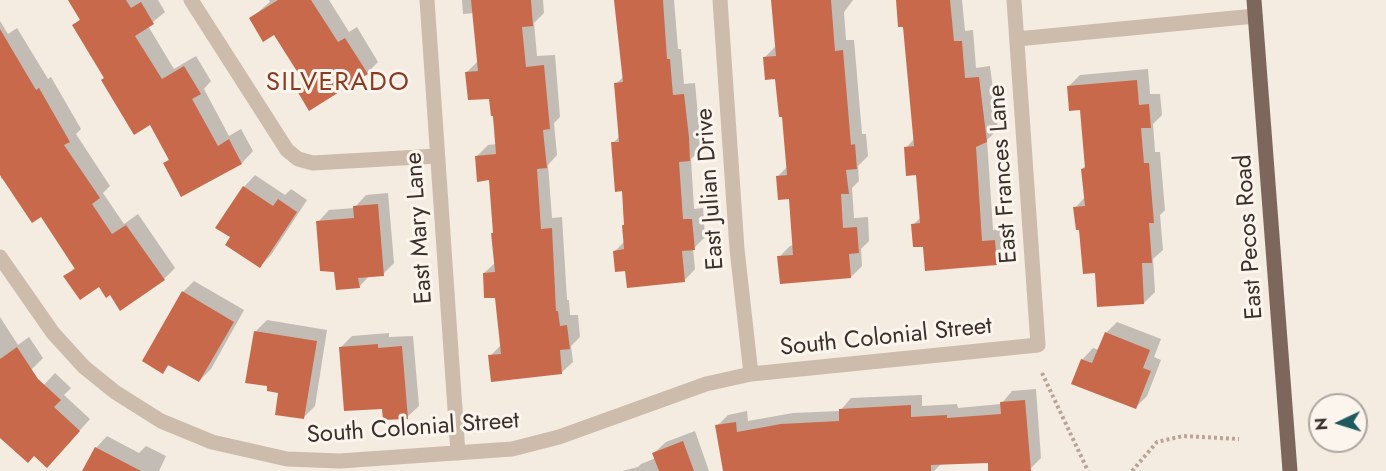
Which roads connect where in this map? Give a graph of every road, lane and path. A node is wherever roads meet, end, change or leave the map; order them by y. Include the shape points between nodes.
1 (191, 0) edge
2 (427, 0) edge
3 (720, 0) edge
4 (1014, 0) edge
5 (1254, 0) edge
6 (1256, 16) junction
7 (1017, 39) junction
8 (437, 156) junction
9 (0, 257) edge
10 (1038, 345) joint
11 (1042, 373) dead end
12 (751, 374) junction
13 (1239, 439) dead end
14 (458, 453) junction
15 (1088, 471) edge
16 (1132, 471) edge
17 (1290, 471) edge

1 - 8 street via 287,150 298,159 314,163
2 - 8 street, East Mary Lane
3 - 12 street, East Julian Drive via 737,249
4 - 7 street, East Frances Lane
5 - 6 main road, East Pecos Road
6 - 7 street
6 - 17 main road, East Pecos Road
7 - 10 street, East Frances Lane
8 - 14 street, East Mary Lane
9 - 14 street, South Colonial Street via 52,333 84,367 161,421 212,442 287,459 340,461
10 - 12 street, South Colonial Street
11 - 15 path
12 - 14 street, South Colonial Street via 706,384 560,437 512,449
13 - 16 path via 1183,436 1157,442

